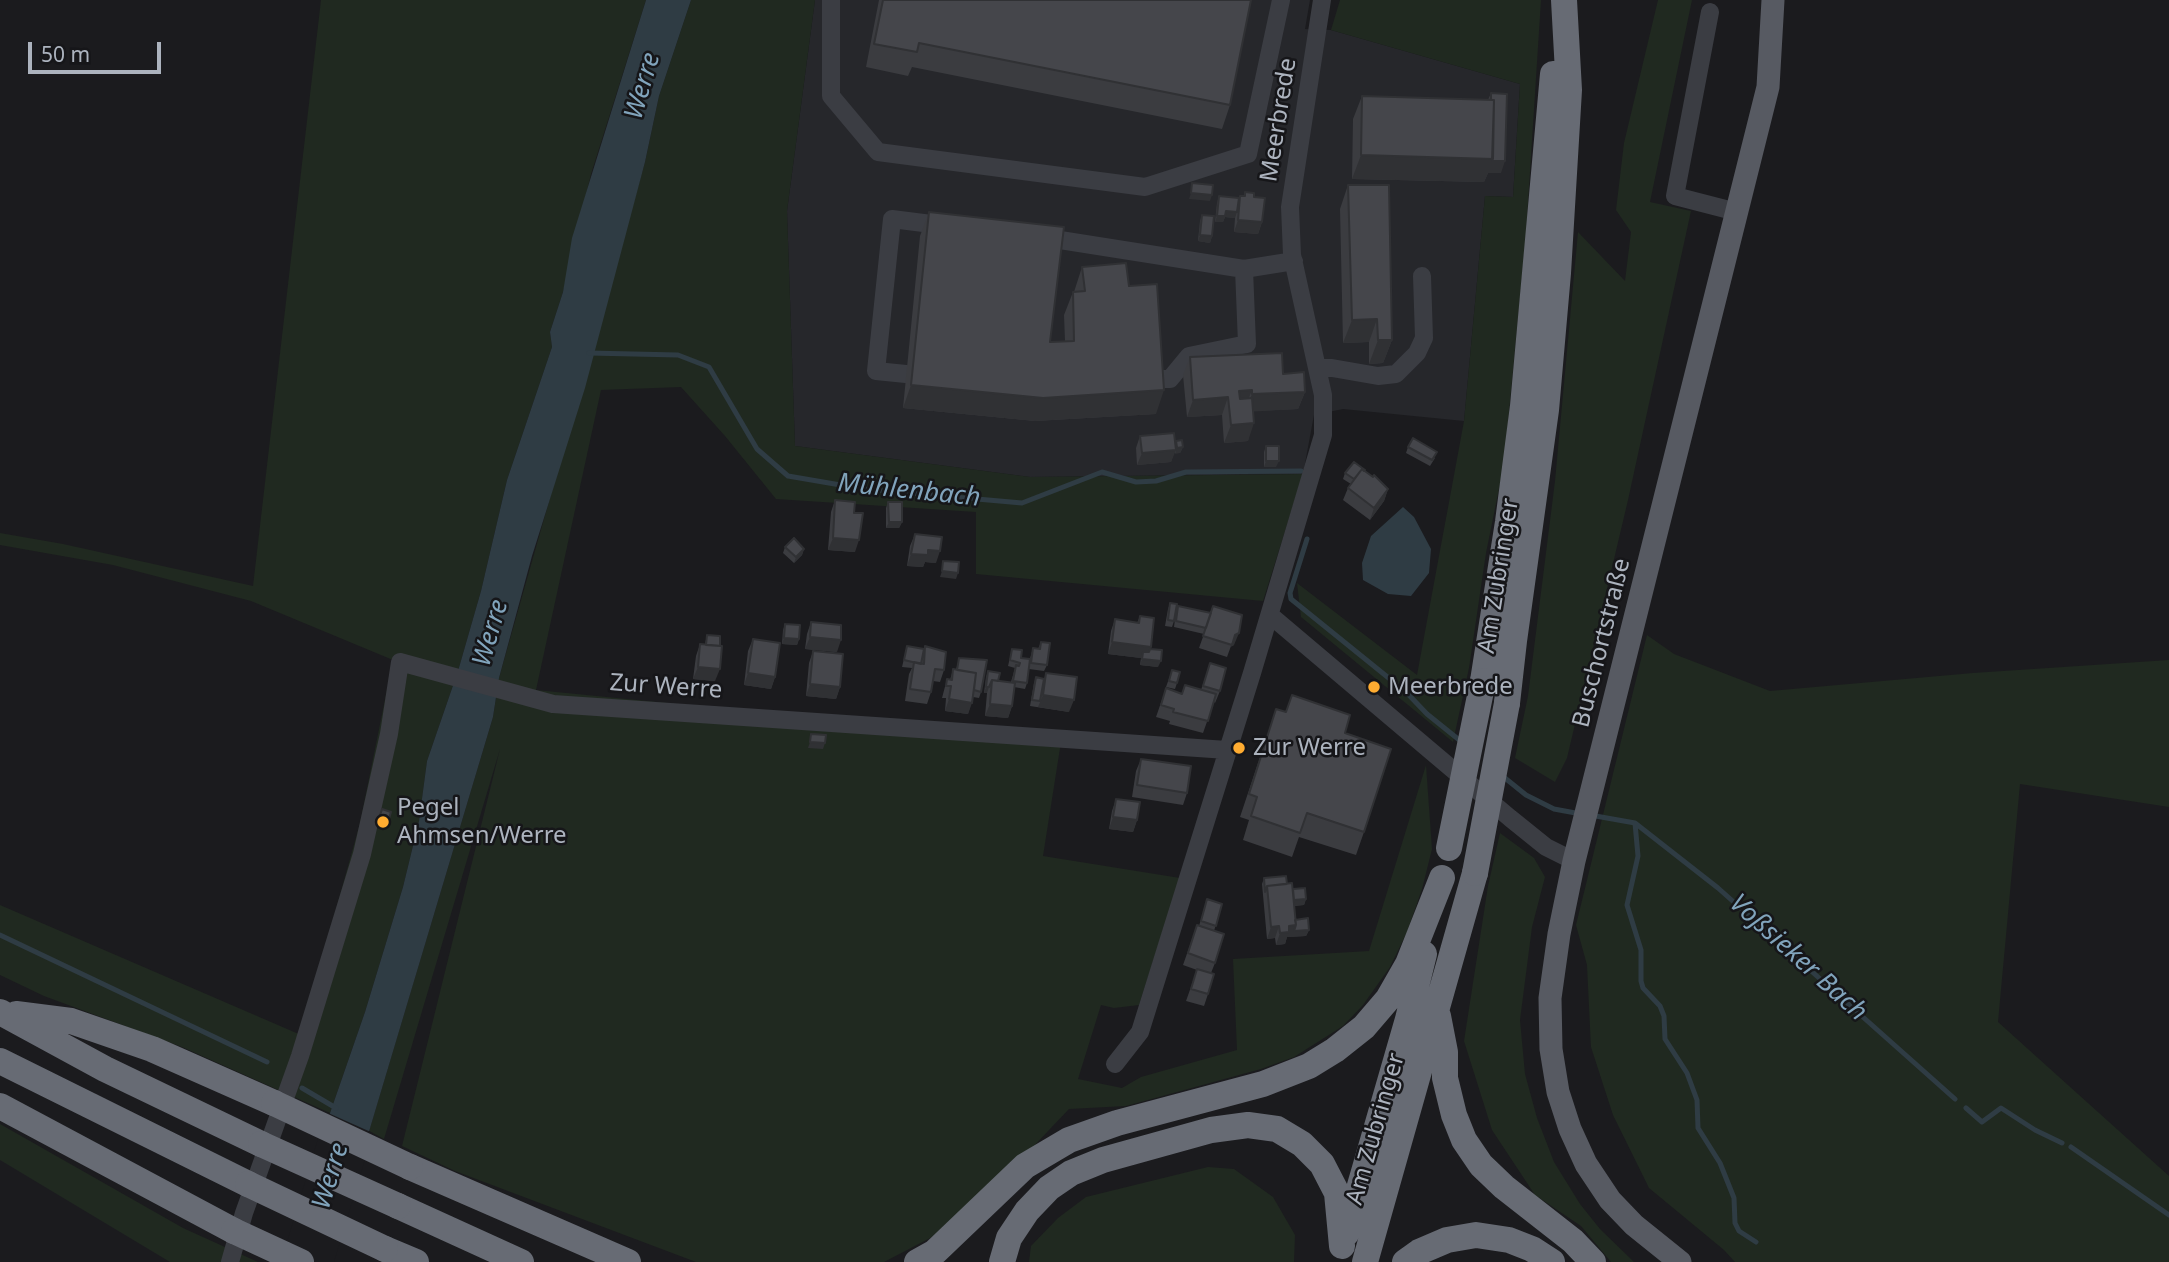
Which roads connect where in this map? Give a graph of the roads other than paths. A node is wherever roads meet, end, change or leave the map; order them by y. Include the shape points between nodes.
1 (831, 0) edge
2 (1280, 0) edge
3 (1322, 0) edge
4 (1564, 0) edge
5 (1773, 0) edge
6 (1710, 12) dead end
7 (1737, 212) junction
8 (959, 227) edge
9 (1026, 236) edge
10 (1294, 261) junction
11 (1244, 269) junction
12 (1422, 276) dead end
13 (1317, 368) junction
14 (906, 374) dead end
15 (1154, 379) edge
16 (1270, 615) junction
17 (1227, 750) junction
18 (1574, 861) junction
19 (1442, 878) junction
20 (1437, 1010) junction
21 (0, 1012) edge
22 (0, 1061) edge
23 (1115, 1064) dead end
24 (0, 1106) edge
25 (1340, 1254) edge
26 (230, 1262) edge
27 (301, 1262) edge
28 (416, 1262) edge
29 (521, 1262) edge
30 (628, 1262) edge
31 (917, 1262) edge
32 (1003, 1262) edge
33 (1365, 1262) edge
34 (1405, 1262) edge
35 (1552, 1262) edge
36 (1593, 1262) edge
37 (1680, 1262) edge

1 - 2 street via 831,96 878,152 1145,187 1248,154
3 - 10 street, Meerbrede via 1290,207
4 - 19 highway, Am Zubringer, bridge via 1553,66 1523,406 1508,522 1483,681
4 - 20 highway, Am Zubringer, bridge via 1569,90 1546,410 1507,704 1475,873
5 - 7 main road, Buschortstraße via 1768,87
6 - 7 street via 1675,196
7 - 18 main road, Buschortstraße
8 - 14 street via 892,219 876,371
9 - 11 street
10 - 11 street
10 - 13 street, Meerbrede
11 - 15 street via 1247,344 1189,356 1170,379
12 - 13 street via 1424,338 1417,354 1396,374
13 - 16 street, Meerbrede via 1323,395 1323,435
16 - 17 street, Meerbrede
16 - 18 street via 1510,818 1546,847
17 - 23 street, Meerbrede via 1140,1032
17 - 26 street, Zur Werre via 553,704 400,662 362,854
18 - 37 main road, Buschortstraße via 1550,998 1558,1092 1586,1164 1610,1200
19 - 25 highway, Am Zubringer via 1408,1019
19 - 31 highway via 1408,964 1388,999 1364,1027 1335,1049 1309,1066 1263,1084 1069,1140 1025,1167 935,1252
20 - 33 highway, Am Zubringer
20 - 36 highway via 1445,1078 1464,1140 1504,1187
21 - 29 highway, bridge via 105,1069
21 - 30 highway, bridge via 71,1021 152,1049
22 - 28 highway, bridge
24 - 27 highway, bridge
25 - 32 highway via 1337,1193 1322,1164 1302,1144 1276,1129 1248,1125 1212,1130 1071,1173 1027,1211 1009,1238
34 - 35 highway via 1447,1240 1476,1235 1509,1240

